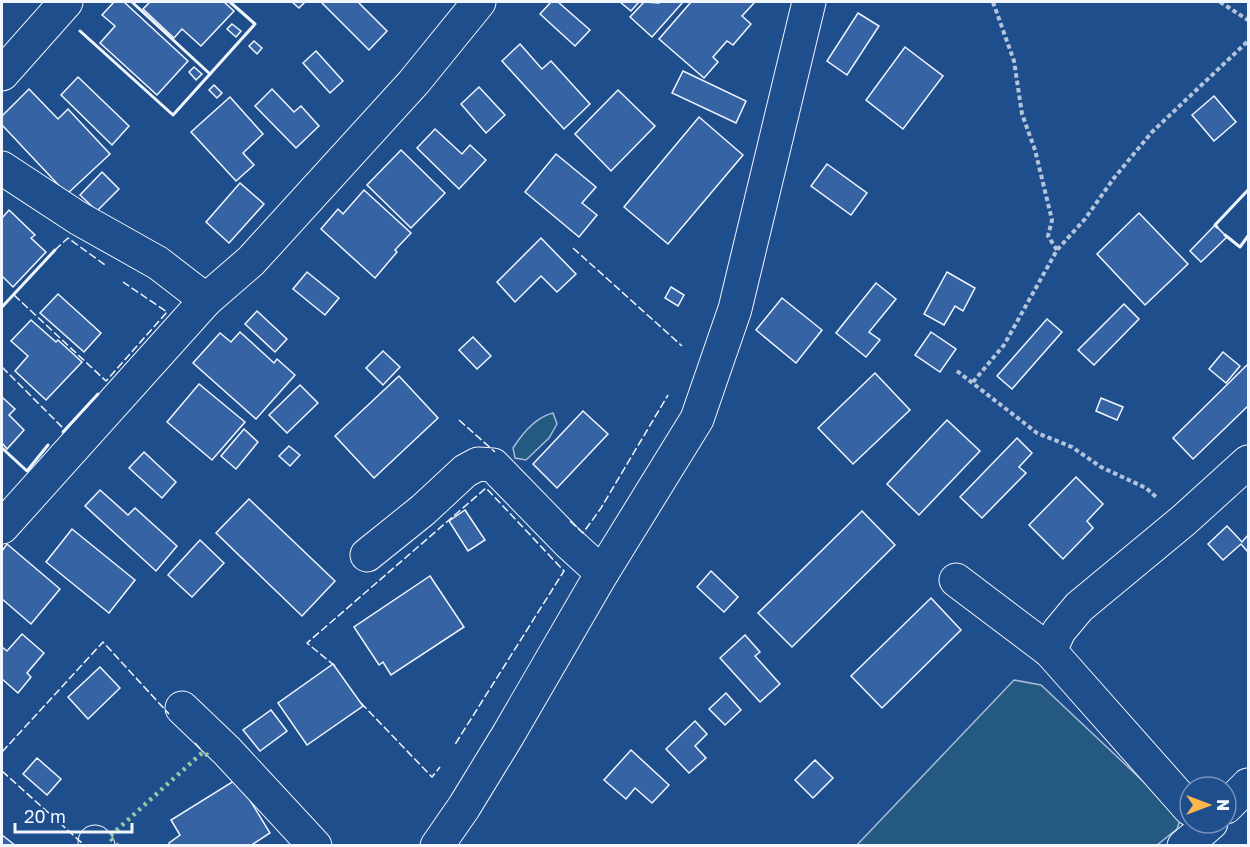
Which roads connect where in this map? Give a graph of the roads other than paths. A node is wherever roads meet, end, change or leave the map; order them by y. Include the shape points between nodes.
1 (66, 2) edge
2 (479, 2) edge
3 (809, 2) edge
4 (2, 74) edge
5 (2, 168) edge
6 (206, 300) junction
7 (1248, 462) edge
8 (2, 527) edge
9 (367, 555) dead end
10 (602, 573) junction
11 (956, 580) dead end
12 (1050, 651) junction
13 (182, 708) dead end
14 (1178, 795) edge
15 (315, 846) edge
16 (437, 846) edge

1 - 4 street
2 - 6 street via 414,82 259,252
3 - 10 street via 735,309 697,419
5 - 6 street via 78,218 158,263
6 - 8 street
7 - 12 street via 1079,607 1059,631
9 - 10 street via 465,471 478,464 493,465
10 - 16 street via 465,807
11 - 12 street
12 - 14 street
13 - 15 street

